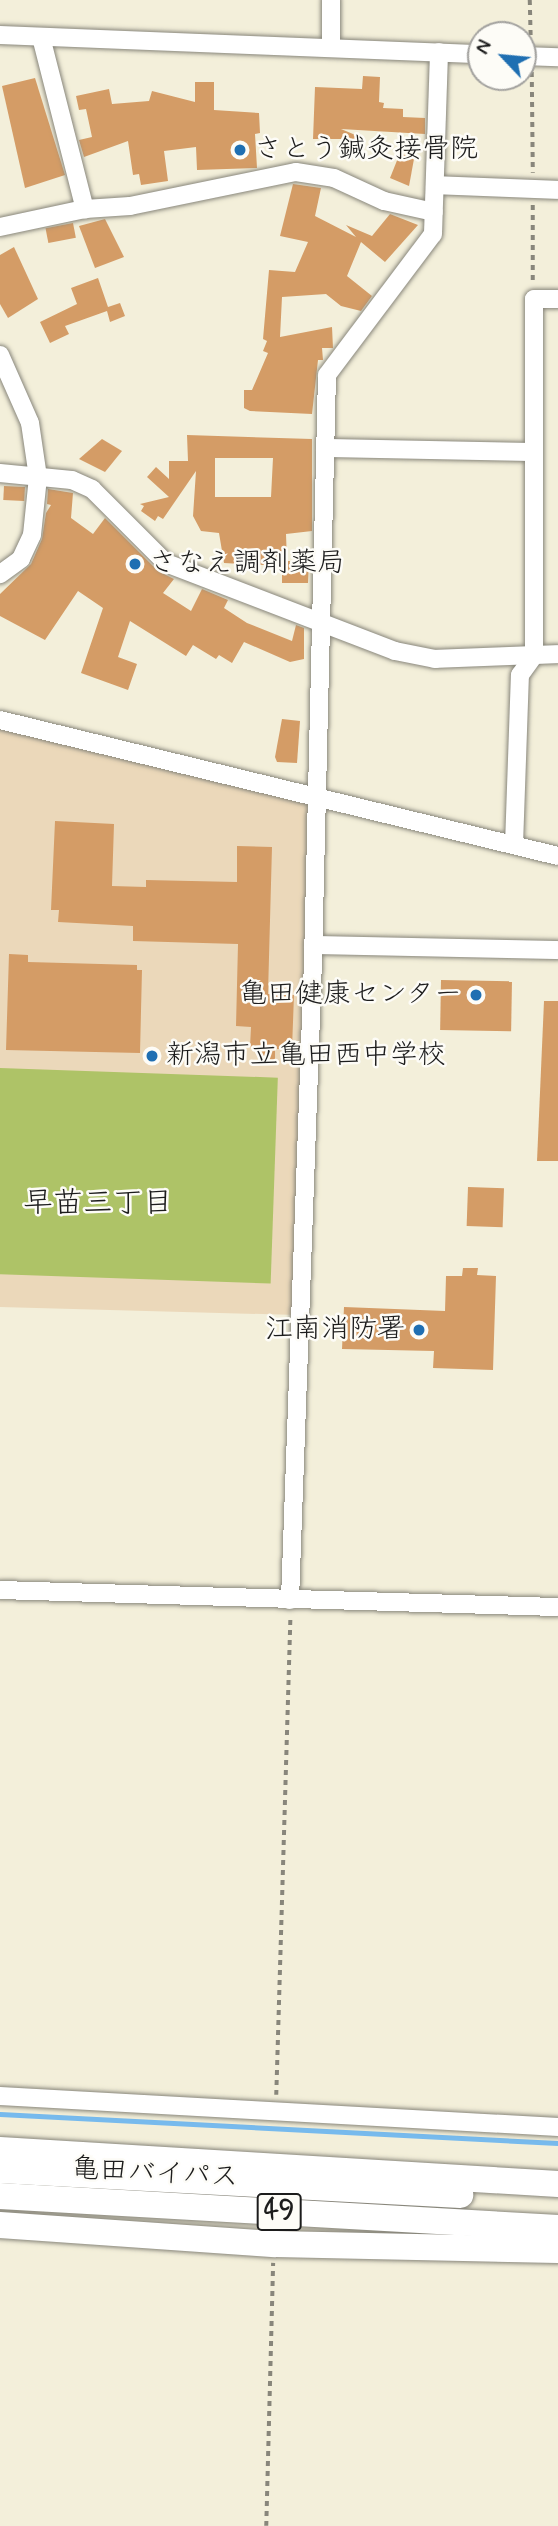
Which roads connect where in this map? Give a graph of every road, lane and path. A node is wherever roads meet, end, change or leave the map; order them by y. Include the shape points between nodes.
1 (331, 0) edge
2 (530, 0) edge
3 (529, 21) edge
4 (0, 35) edge
5 (41, 37) junction
6 (331, 48) junction
7 (439, 52) junction
8 (467, 53) edge
9 (537, 56) edge
10 (558, 57) edge
11 (529, 91) edge
12 (435, 186) junction
13 (533, 189) junction
14 (558, 190) edge
15 (85, 209) junction
16 (434, 212) junction
17 (0, 227) edge
18 (534, 299) junction
19 (558, 299) edge
20 (0, 355) edge
21 (325, 448) junction
22 (534, 452) junction
23 (0, 473) edge
24 (38, 477) junction
25 (0, 574) edge
26 (319, 622) junction
27 (558, 654) edge
28 (534, 656) junction
29 (0, 720) edge
30 (318, 796) junction
31 (514, 845) junction
32 (558, 856) edge
33 (313, 945) junction
34 (558, 950) edge
35 (0, 1590) edge
36 (290, 1600) junction
37 (558, 1607) edge
38 (0, 2096) edge
39 (276, 2111) junction
40 (558, 2127) edge
41 (0, 2150) edge
42 (0, 2170) edge
43 (558, 2184) edge
44 (0, 2196) edge
45 (558, 2200) edge
46 (0, 2225) edge
47 (558, 2228) edge
48 (275, 2244) junction
49 (558, 2250) edge
50 (266, 2526) edge

1 - 6 street
2 - 3 path
4 - 5 street
5 - 6 street
5 - 15 street
6 - 7 street
7 - 8 street
7 - 12 street
9 - 10 street
11 - 13 path
12 - 13 street
12 - 16 street
13 - 14 street
13 - 18 path
15 - 16 street via 130,206 296,172 334,178 384,201
15 - 17 street
16 - 21 street via 433,234 327,375
18 - 19 street
18 - 22 street
20 - 24 street via 30,423
21 - 22 street
21 - 26 street
22 - 28 street
23 - 24 street
24 - 25 street via 32,535 21,559
24 - 26 street via 72,480 92,489 166,563
26 - 28 street via 395,652 435,659
26 - 30 street
27 - 28 street
28 - 31 street via 520,675
29 - 30 street
30 - 31 street
30 - 33 street
31 - 32 street
33 - 34 street
33 - 36 street
35 - 36 street
36 - 37 street
36 - 39 path
38 - 39 street
39 - 40 street
41 - 43 highway
42 - 45 highway, 亀田バイパス / 49
44 - 47 highway, 亀田バイパス / 49
46 - 48 highway
48 - 49 highway
48 - 50 path

